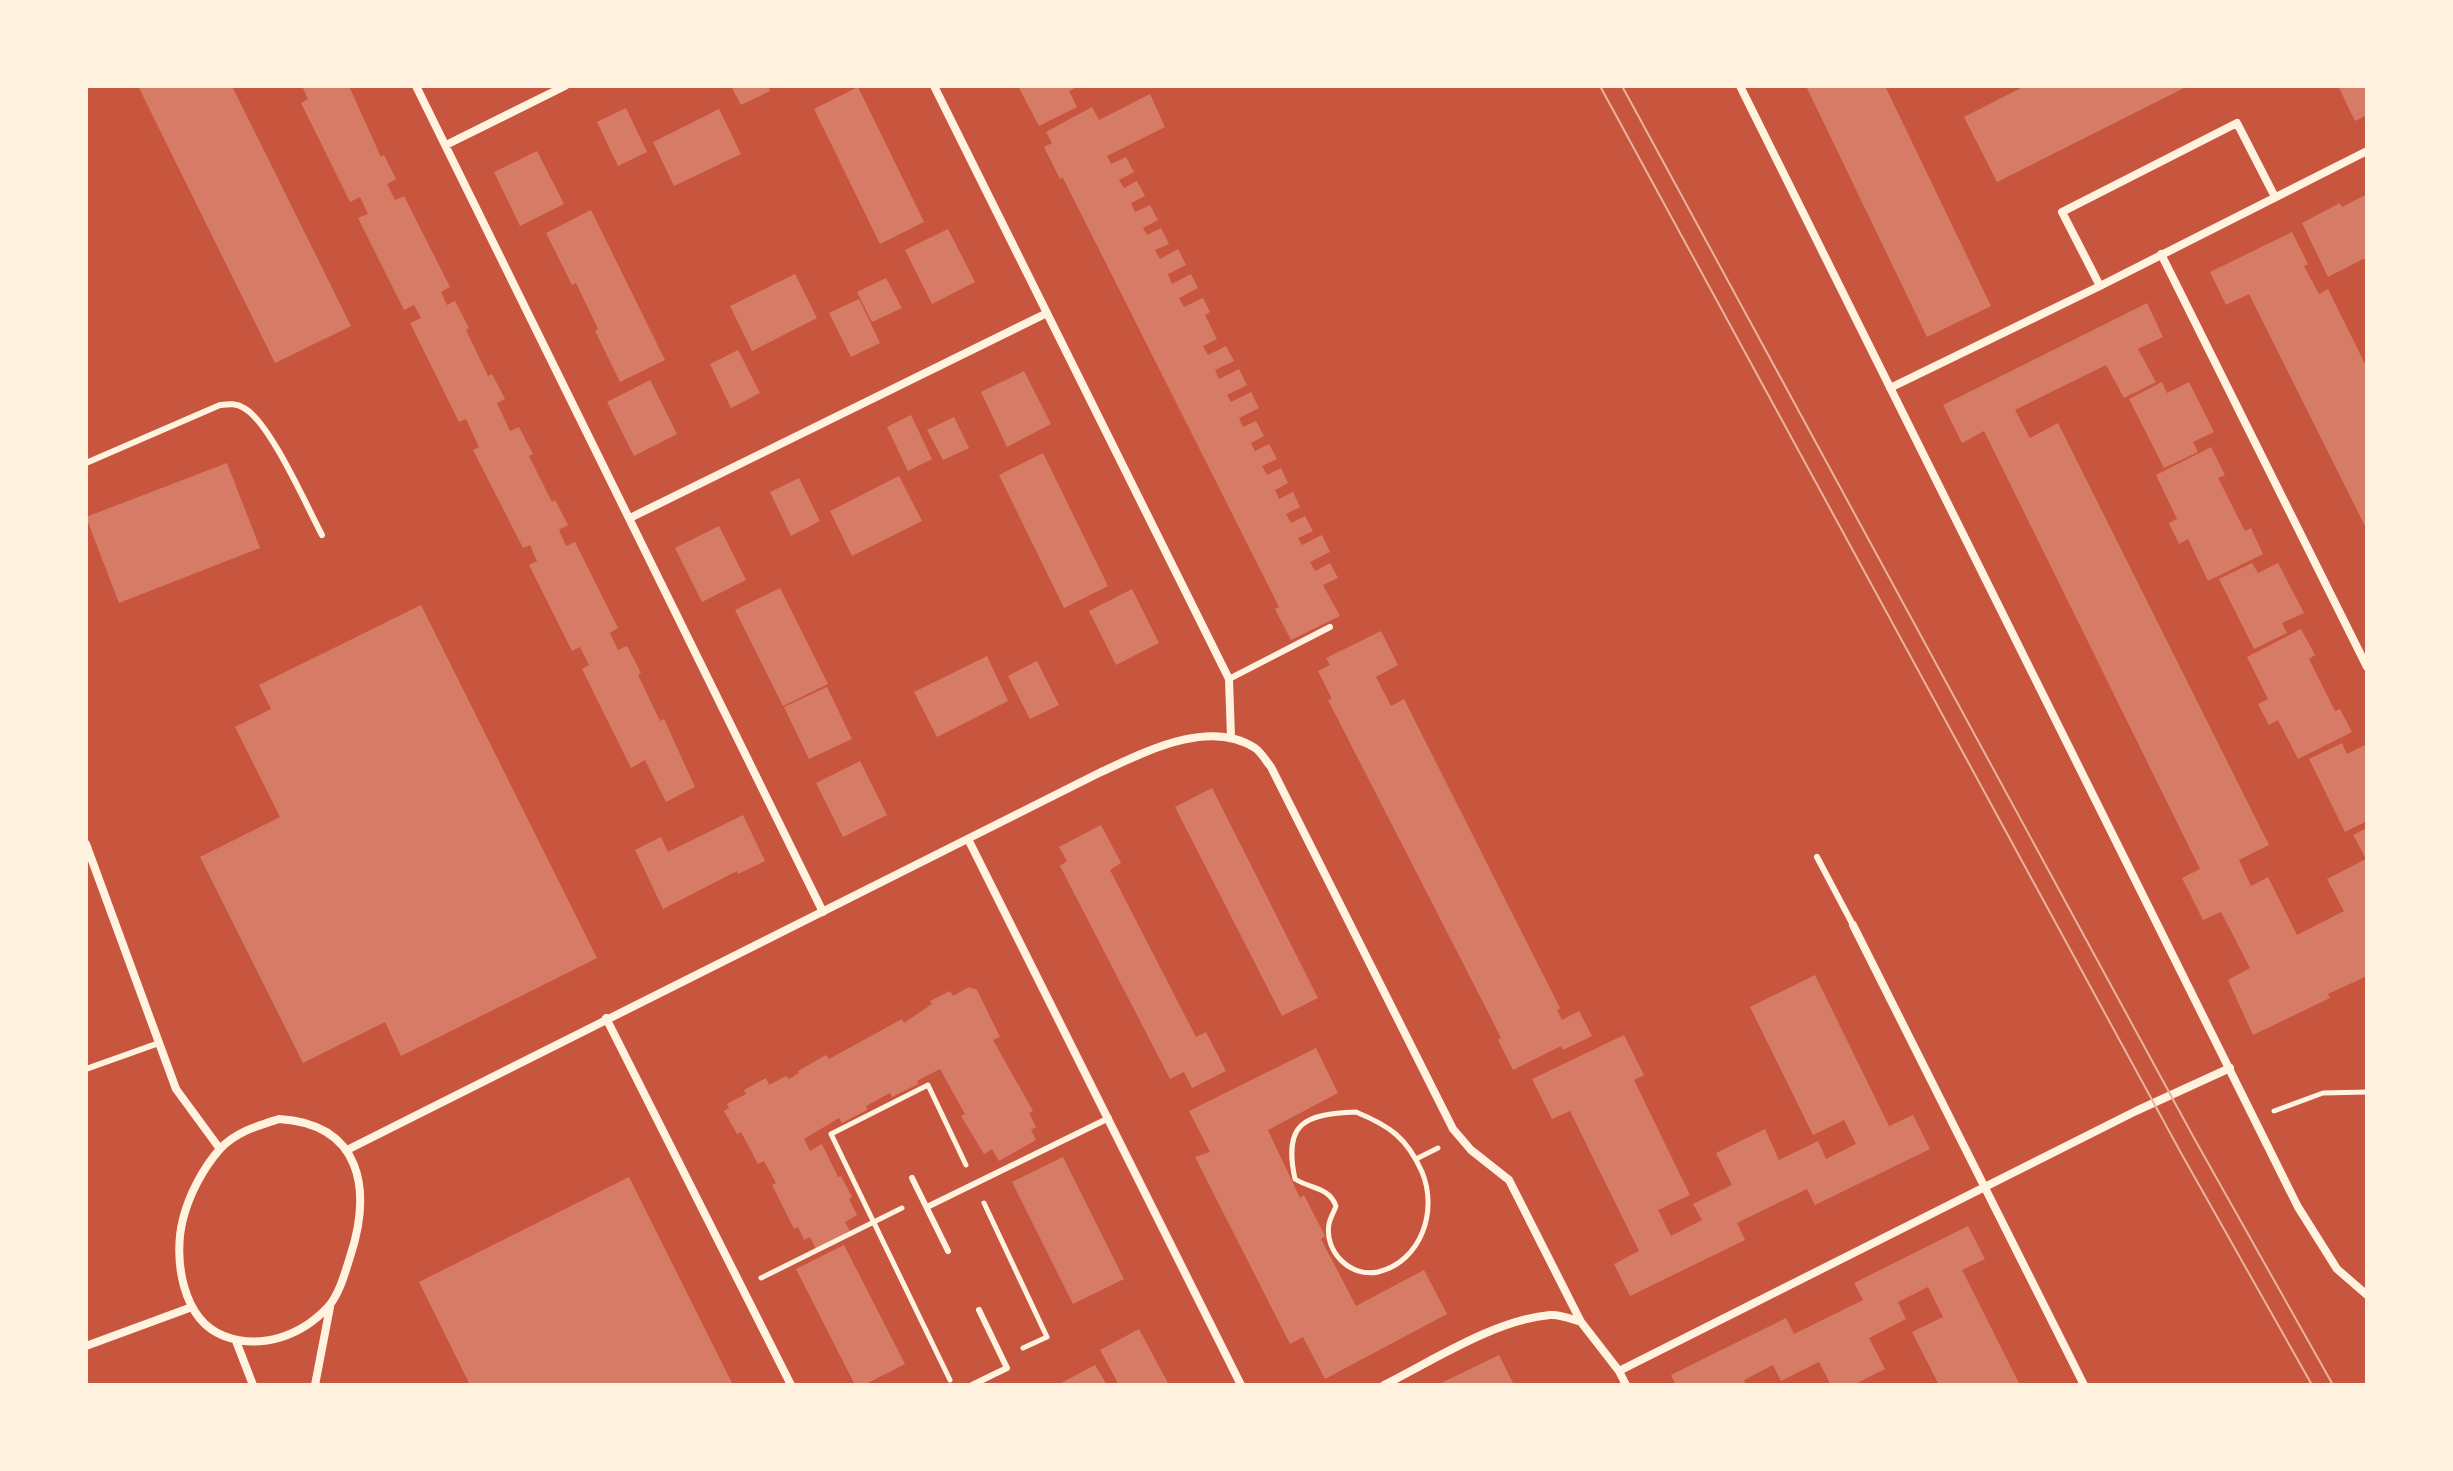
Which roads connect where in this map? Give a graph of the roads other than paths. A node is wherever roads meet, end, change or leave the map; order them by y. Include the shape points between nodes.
1 (416, 86) edge
2 (565, 86) edge
3 (934, 86) edge
4 (1740, 86) edge
5 (446, 145) junction
6 (2367, 151) edge
7 (2275, 197) junction
8 (2161, 254) junction
9 (2100, 286) junction
10 (1047, 313) junction
11 (1890, 388) junction
12 (86, 463) edge
13 (630, 518) junction
14 (322, 535) dead end
15 (1330, 627) dead end
16 (2367, 667) edge
17 (1229, 679) junction
18 (1231, 737) junction
19 (968, 839) junction
20 (86, 844) edge
21 (1817, 857) dead end
22 (823, 912) junction
23 (1853, 925) joint
24 (606, 1018) junction
25 (159, 1043) junction
26 (2230, 1068) junction
27 (86, 1069) edge
28 (1109, 1118) junction
29 (220, 1149) junction
30 (347, 1150) junction
31 (912, 1178) dead end
32 (1984, 1186) junction
33 (927, 1207) junction
34 (948, 1251) dead end
35 (2367, 1295) edge
36 (330, 1306) junction
37 (192, 1307) junction
38 (979, 1310) dead end
39 (1581, 1322) junction
40 (236, 1341) junction
41 (86, 1346) edge
42 (1619, 1371) junction
43 (253, 1385) edge
44 (315, 1385) edge
45 (791, 1385) edge
46 (972, 1385) edge
47 (1241, 1385) edge
48 (1384, 1385) edge
49 (1626, 1385) edge
50 (2084, 1385) edge

1 - 5 street
2 - 5 street
3 - 10 street
4 - 11 street
5 - 13 street
6 - 7 street
7 - 8 street
7 - 9 street via 2237,123 2223,129 2062,212
8 - 9 street
8 - 16 street
9 - 11 street
10 - 13 street
10 - 17 street
11 - 26 street
12 - 14 lane via 220,405 236,404 248,409 268,435
13 - 22 street
15 - 17 lane
17 - 18 street
18 - 19 street via 1209,735 1139,754
18 - 39 street via 1257,749 1271,767 1453,1129 1509,1180
19 - 22 street
19 - 28 street
20 - 25 street
21 - 23 lane
22 - 24 street
23 - 32 street
24 - 30 street
24 - 45 street
25 - 27 lane
25 - 29 street via 176,1089
26 - 32 street
26 - 35 street via 2298,1207 2337,1269
28 - 33 lane
28 - 47 street
29 - 30 street via 245,1131 279,1119 302,1120 331,1134
29 - 37 street via 196,1184 183,1218 179,1246
30 - 36 street via 358,1175 361,1207 355,1241
31 - 33 lane
32 - 42 street
32 - 50 street
33 - 34 lane
36 - 40 street via 274,1342
36 - 44 street
37 - 40 street via 211,1331
37 - 41 street
38 - 46 lane via 1007,1368
39 - 42 street
39 - 48 street via 1554,1314 1525,1320
40 - 43 street
42 - 49 street

